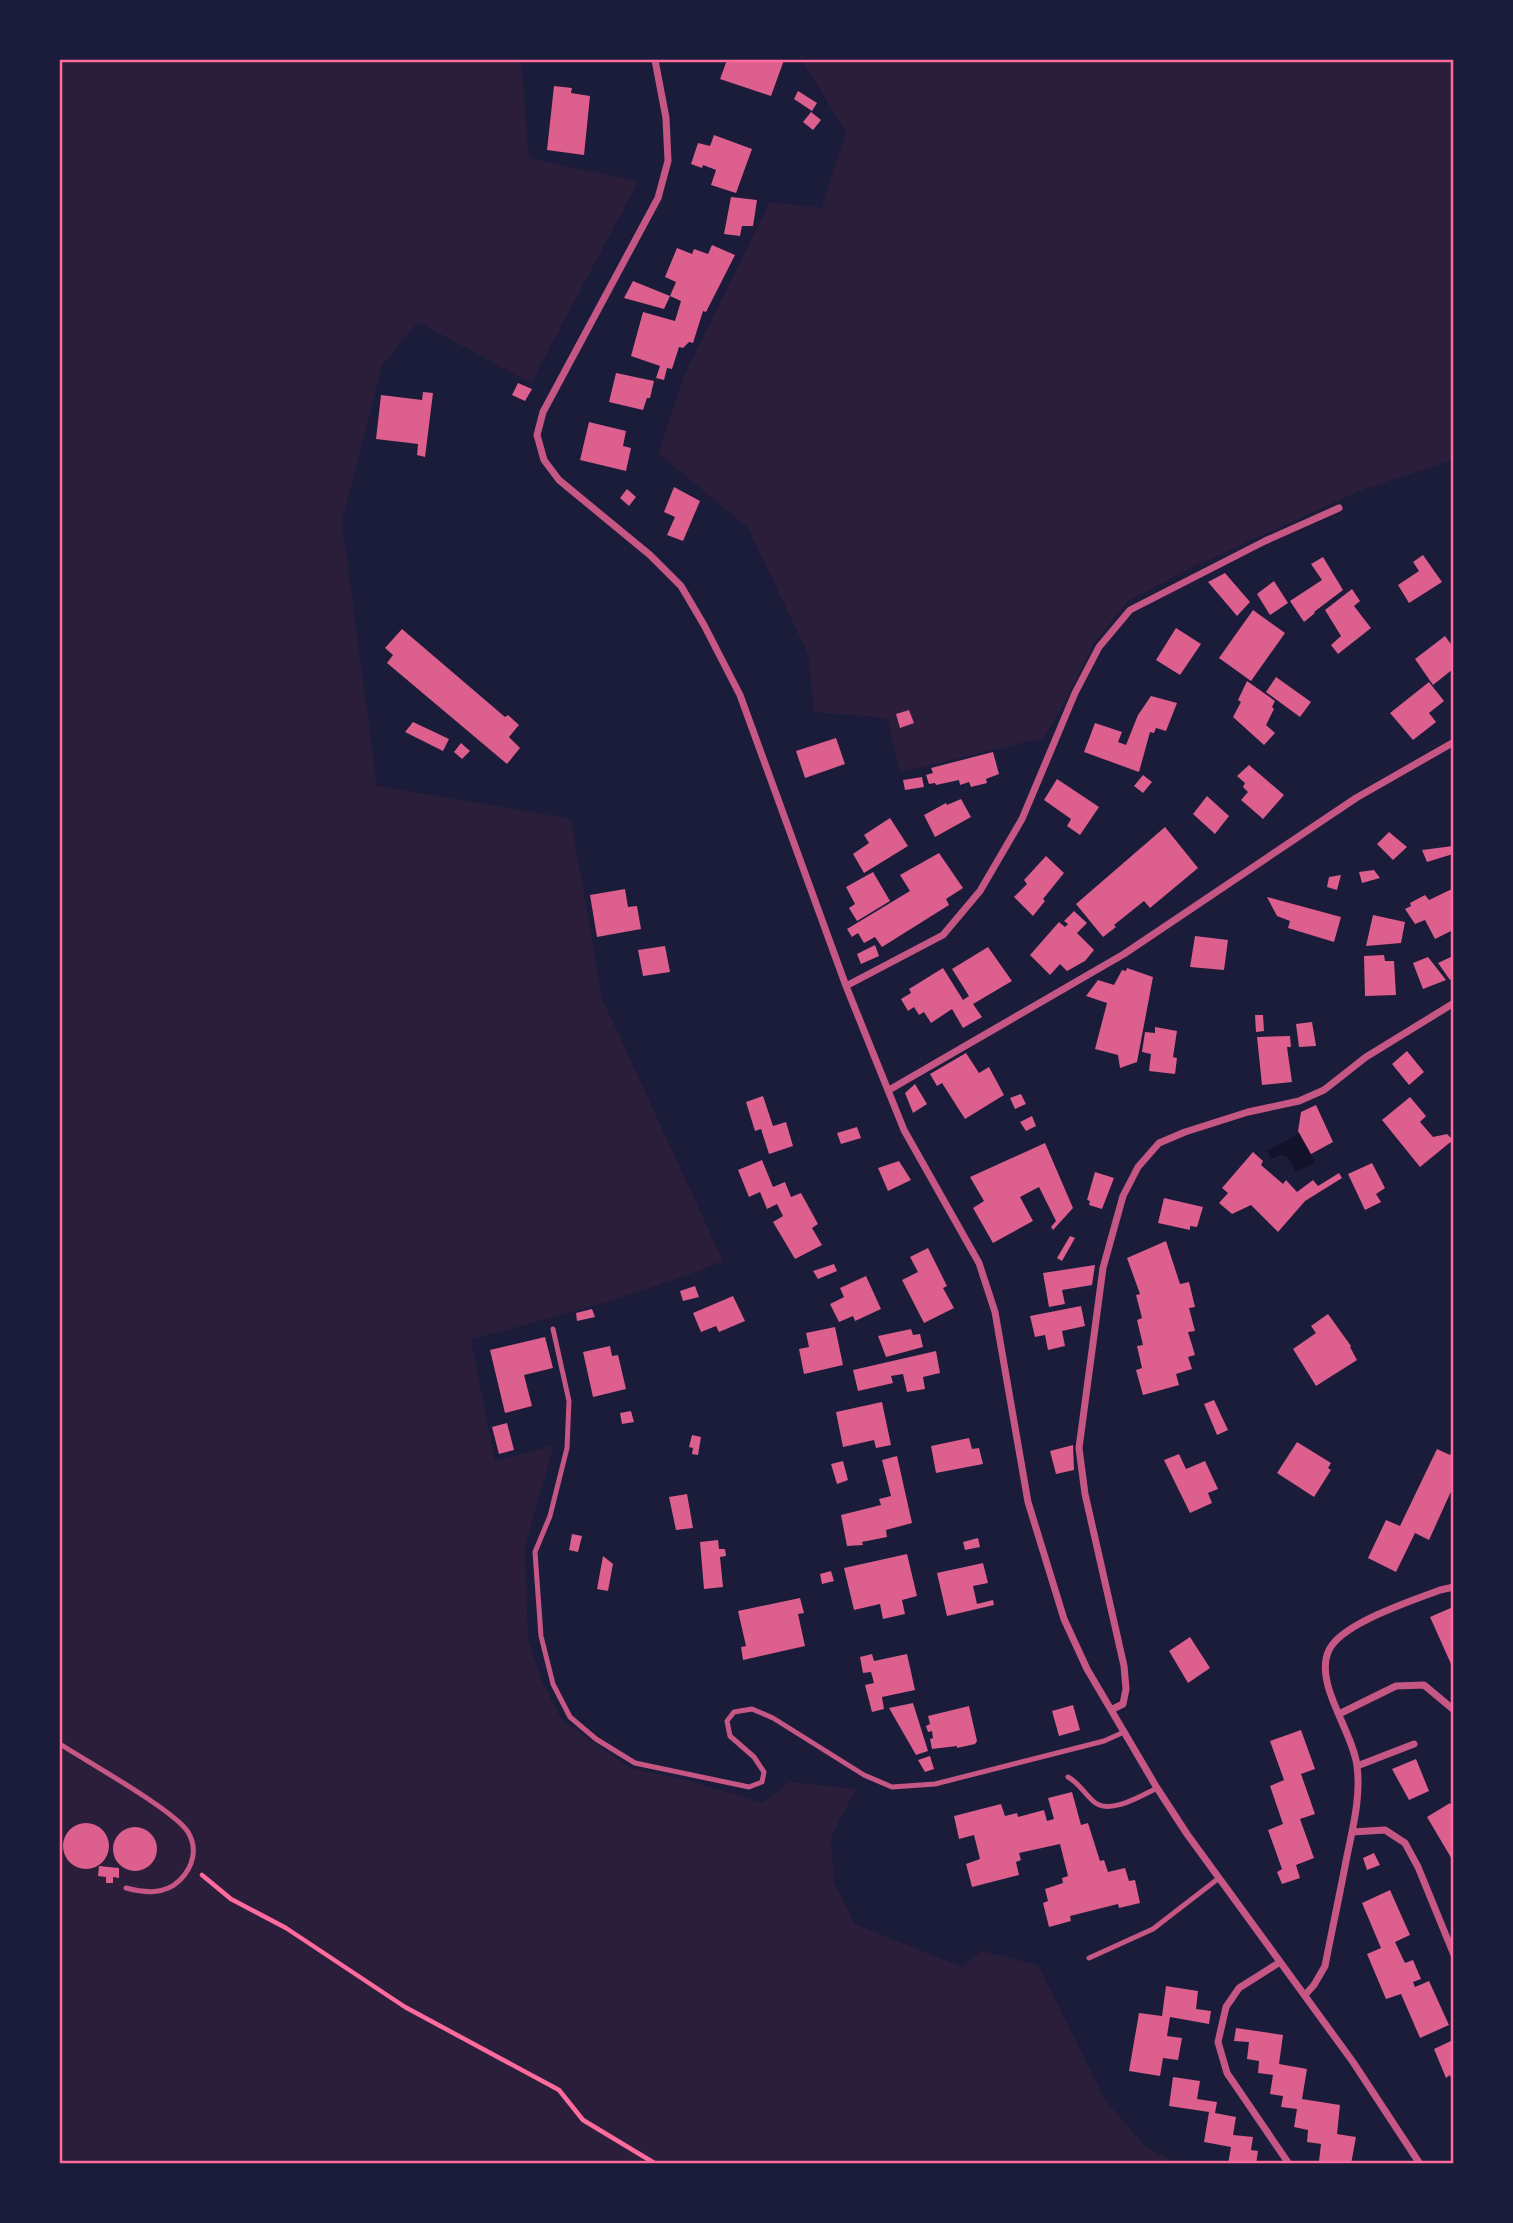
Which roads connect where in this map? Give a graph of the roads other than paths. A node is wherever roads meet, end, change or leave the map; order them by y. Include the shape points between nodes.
1 (655, 60) edge
2 (1339, 508) dead end
3 (1454, 742) edge
4 (846, 986) junction
5 (1454, 1003) edge
6 (889, 1090) junction
7 (553, 1329) dead end
8 (1454, 1587) edge
9 (1111, 1710) junction
10 (1454, 1710) edge
11 (1339, 1714) junction
12 (1124, 1732) junction
13 (60, 1744) edge
14 (1414, 1744) dead end
15 (1357, 1766) junction
16 (1068, 1777) dead end
17 (1157, 1788) junction
18 (1352, 1832) junction
19 (1219, 1878) junction
20 (126, 1888) dead end
21 (1454, 1955) edge
22 (1089, 1958) dead end
23 (1280, 1962) junction
24 (1305, 1995) junction
25 (1289, 2164) edge
26 (1420, 2164) edge

1 - 4 street via 666,118 668,161 658,198 543,412 537,435 544,460 559,480 681,586 704,625 740,695
2 - 4 street via 1130,610 1099,647 1022,819 980,891 943,935
3 - 6 street via 1356,798 1124,954
4 - 6 street
5 - 9 street via 1366,1057 1324,1090 1159,1143 1138,1167 1123,1196 1103,1268 1079,1448 1124,1666 1123,1704
6 - 9 street via 904,1130 979,1263 995,1312 1028,1502 1048,1570 1064,1619
7 - 12 lane via 569,1401 567,1448 550,1516 535,1552 541,1636 553,1684 570,1717 596,1739 635,1763 749,1787 762,1782 764,1772 730,1736 727,1721 734,1712 752,1710 774,1718 864,1775 892,1787 935,1784
8 - 11 street via 1351,1627 1338,1638 1325,1668
9 - 12 street
10 - 11 street via 1424,1685 1396,1685
11 - 15 street
12 - 17 street
13 - 20 lane via 159,1807 187,1832 194,1850 190,1870 172,1889 145,1893
14 - 15 street
15 - 18 street
16 - 17 lane via 1096,1805 1106,1807
17 - 19 street
18 - 21 street via 1385,1830 1405,1843
18 - 24 street via 1325,1966
19 - 22 lane via 1153,1929
19 - 23 street
23 - 24 street
23 - 25 street via 1239,1988 1226,2007 1218,2042 1227,2073
24 - 26 street

